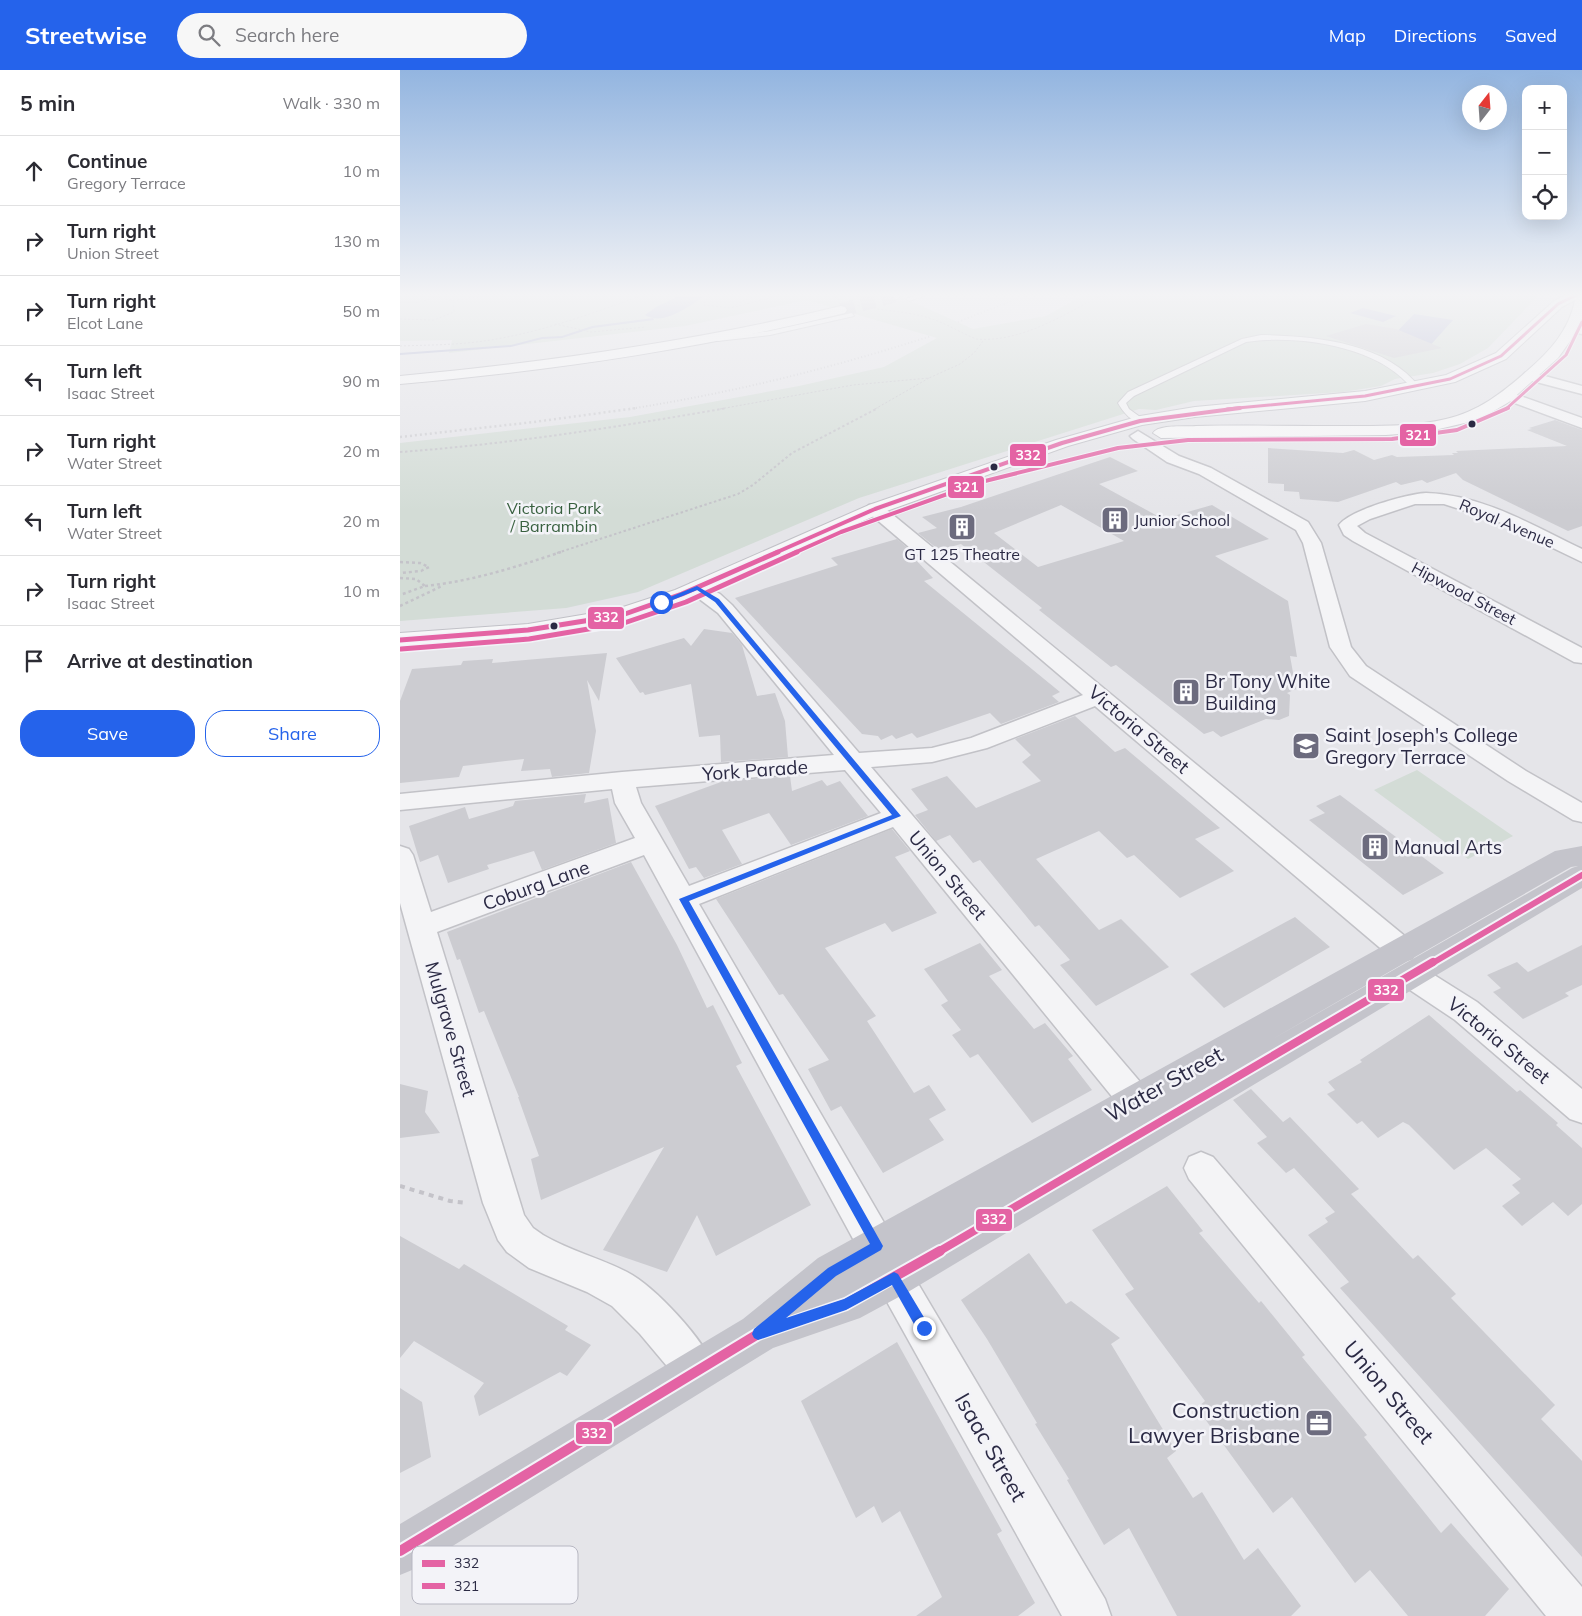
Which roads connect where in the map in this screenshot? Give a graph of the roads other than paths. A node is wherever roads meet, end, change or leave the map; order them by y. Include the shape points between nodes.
1 (533, 366) edge
2 (1189, 366) edge
3 (1391, 366) edge
4 (1480, 366) edge
5 (1541, 366) edge
6 (1530, 376) junction
7 (400, 380) edge
8 (1416, 388) junction
9 (1582, 390) edge
10 (1509, 396) junction
11 (1186, 413) junction
12 (1582, 423) edge
13 (1143, 430) junction
14 (1205, 431) junction
15 (875, 509) junction
16 (1348, 528) joint
17 (1582, 556) edge
18 (697, 588) junction
19 (400, 640) edge
20 (1582, 656) edge
21 (1100, 696) junction
22 (854, 762) junction
23 (622, 780) junction
24 (400, 802) edge
25 (1582, 814) edge
26 (898, 816) junction
27 (651, 842) junction
28 (400, 855) edge
29 (1582, 856) edge
30 (1582, 875) edge
31 (684, 899) junction
32 (422, 927) junction
33 (1407, 963) junction
34 (1136, 1100) junction
35 (1582, 1109) edge
36 (1201, 1168) dead end
37 (886, 1262) junction
38 (696, 1370) junction
39 (400, 1551) edge
40 (1088, 1616) edge
41 (1576, 1616) edge

1 - 7 main road
2 - 13 lane via 1131,394 1122,403
3 - 8 lane via 1404,372
4 - 8 main road
5 - 6 main road
6 - 9 street
6 - 10 main road
8 - 11 main road
10 - 12 street
10 - 14 main road via 1469,417 1410,429
11 - 13 main road
11 - 14 main road via 1180,417 1180,422
13 - 14 main road
13 - 15 main road via 979,474
13 - 25 street via 1173,459 1205,471 1306,530 1341,647 1358,672 1516,776
15 - 18 main road
15 - 21 street, Victoria Street
16 - 17 street, Royal Avenue via 1350,522 1359,517 1407,501 1448,498 1478,507
16 - 20 street, Hipwood Street via 1359,537
18 - 19 main road via 653,605 595,621
18 - 22 street, Union Street via 721,605
21 - 22 street, York Parade via 979,743 932,755
21 - 33 street, Victoria Street
22 - 23 street, York Parade
22 - 26 street, Union Street
23 - 24 street, York Parade
23 - 27 street, Isaac Street via 628,803
26 - 31 street
26 - 34 street, Union Street
27 - 31 street, Isaac Street
27 - 32 street, Coburg Lane
28 - 32 street, Mulgrave Street
29 - 33 main road, Water Street via 1565,858
30 - 33 main road, Water Street
31 - 37 street, Isaac Street
32 - 38 street, Mulgrave Street via 501,1203 512,1230 534,1250 625,1292
33 - 34 main road, Water Street
33 - 35 street, Victoria Street
33 - 37 main road, Water Street via 1166,1117
34 - 37 main road, Water Street
36 - 41 street, Union Street
37 - 38 main road, Water Street via 846,1304 758,1334
37 - 40 street, Isaac Street
38 - 39 main road, Water Street

